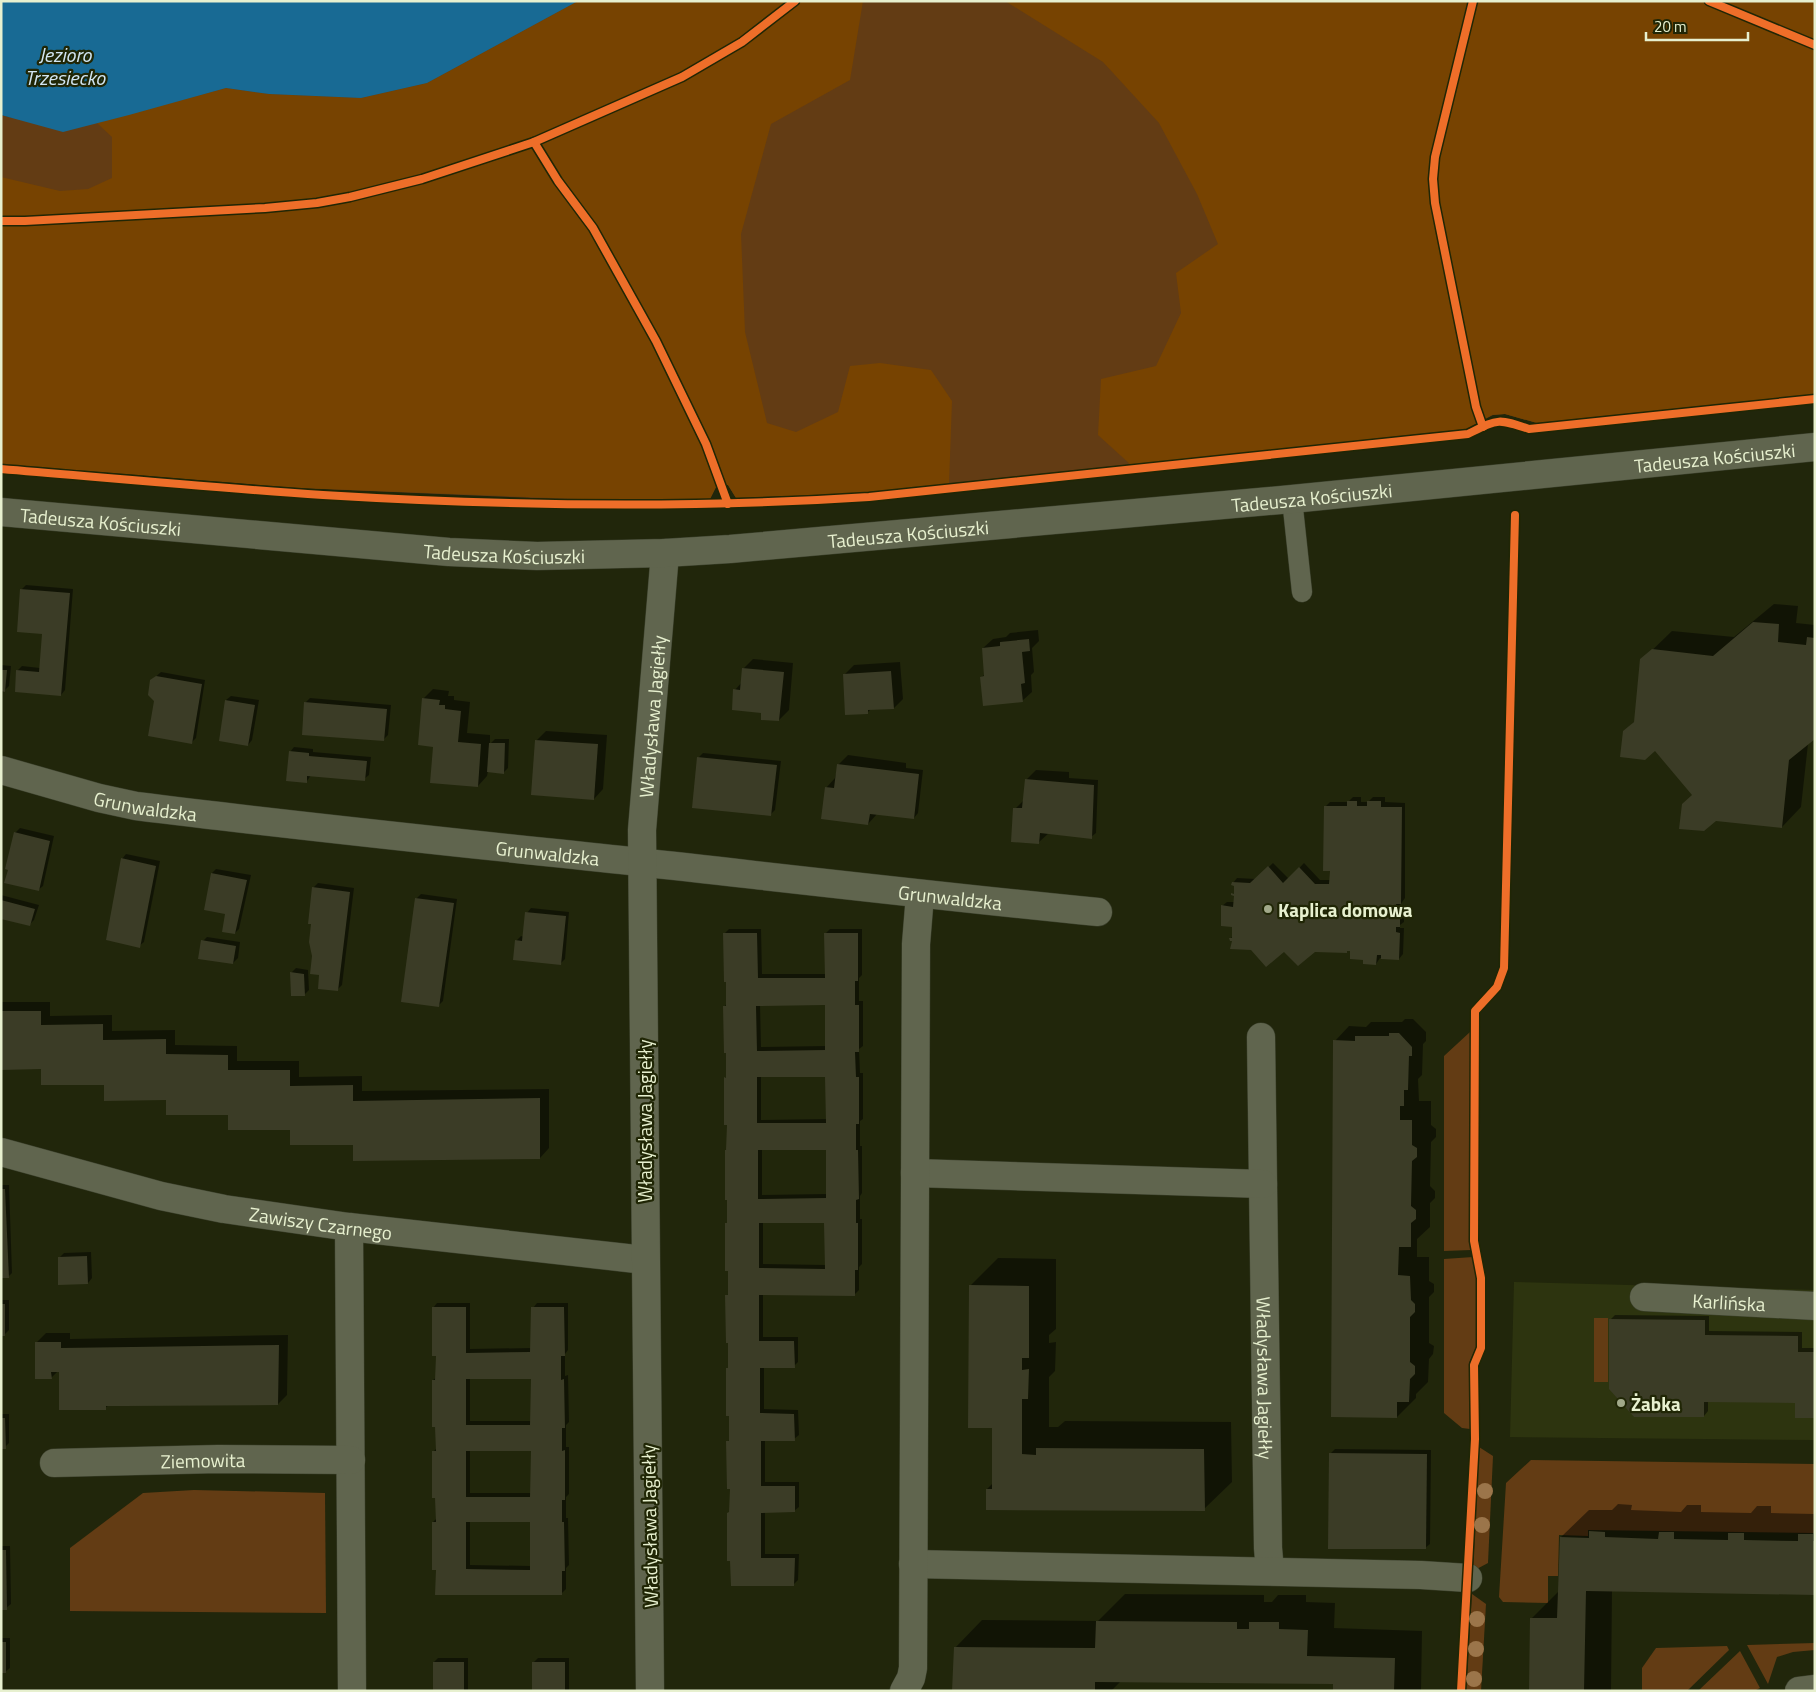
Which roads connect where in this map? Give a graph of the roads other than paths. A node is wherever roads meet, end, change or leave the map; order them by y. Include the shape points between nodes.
1 (1815, 447) edge
2 (1292, 500) junction
3 (1, 512) edge
4 (665, 553) junction
5 (1302, 592) dead end
6 (1, 770) edge
7 (643, 863) junction
8 (920, 895) junction
9 (1098, 912) dead end
10 (1261, 1037) dead end
11 (1, 1152) edge
12 (915, 1173) junction
13 (1263, 1184) junction
14 (350, 1227) junction
15 (645, 1260) junction
16 (1644, 1297) dead end
17 (1815, 1306) edge
18 (351, 1460) junction
19 (54, 1463) dead end
20 (913, 1564) junction
21 (1270, 1572) junction
22 (1468, 1578) dead end
23 (1815, 1689) edge
24 (352, 1691) edge
25 (650, 1691) edge
26 (904, 1691) edge
27 (1799, 1691) edge

1 - 2 street, Tadeusza Kościuszki
2 - 4 street, Tadeusza Kościuszki
2 - 5 lane
3 - 4 street, Tadeusza Kościuszki via 449,552 537,556
4 - 7 street, Władysława Jagiełły via 643,813
6 - 7 street, Grunwaldzka via 136,806
7 - 8 street, Grunwaldzka
7 - 15 street, Władysława Jagiełły
8 - 9 street, Grunwaldzka
8 - 12 street via 916,944
10 - 13 street, Władysława Jagiełły
11 - 14 street, Zawiszy Czarnego via 195,1204
12 - 13 street
12 - 20 street
13 - 21 street, Władysława Jagiełły
14 - 15 street, Zawiszy Czarnego
14 - 18 street
15 - 25 street, Władysława Jagiełły
16 - 17 street, Karlińska
18 - 19 street, Ziemowita
18 - 24 street
20 - 21 street
20 - 26 street via 913,1668
21 - 22 street
23 - 27 street

